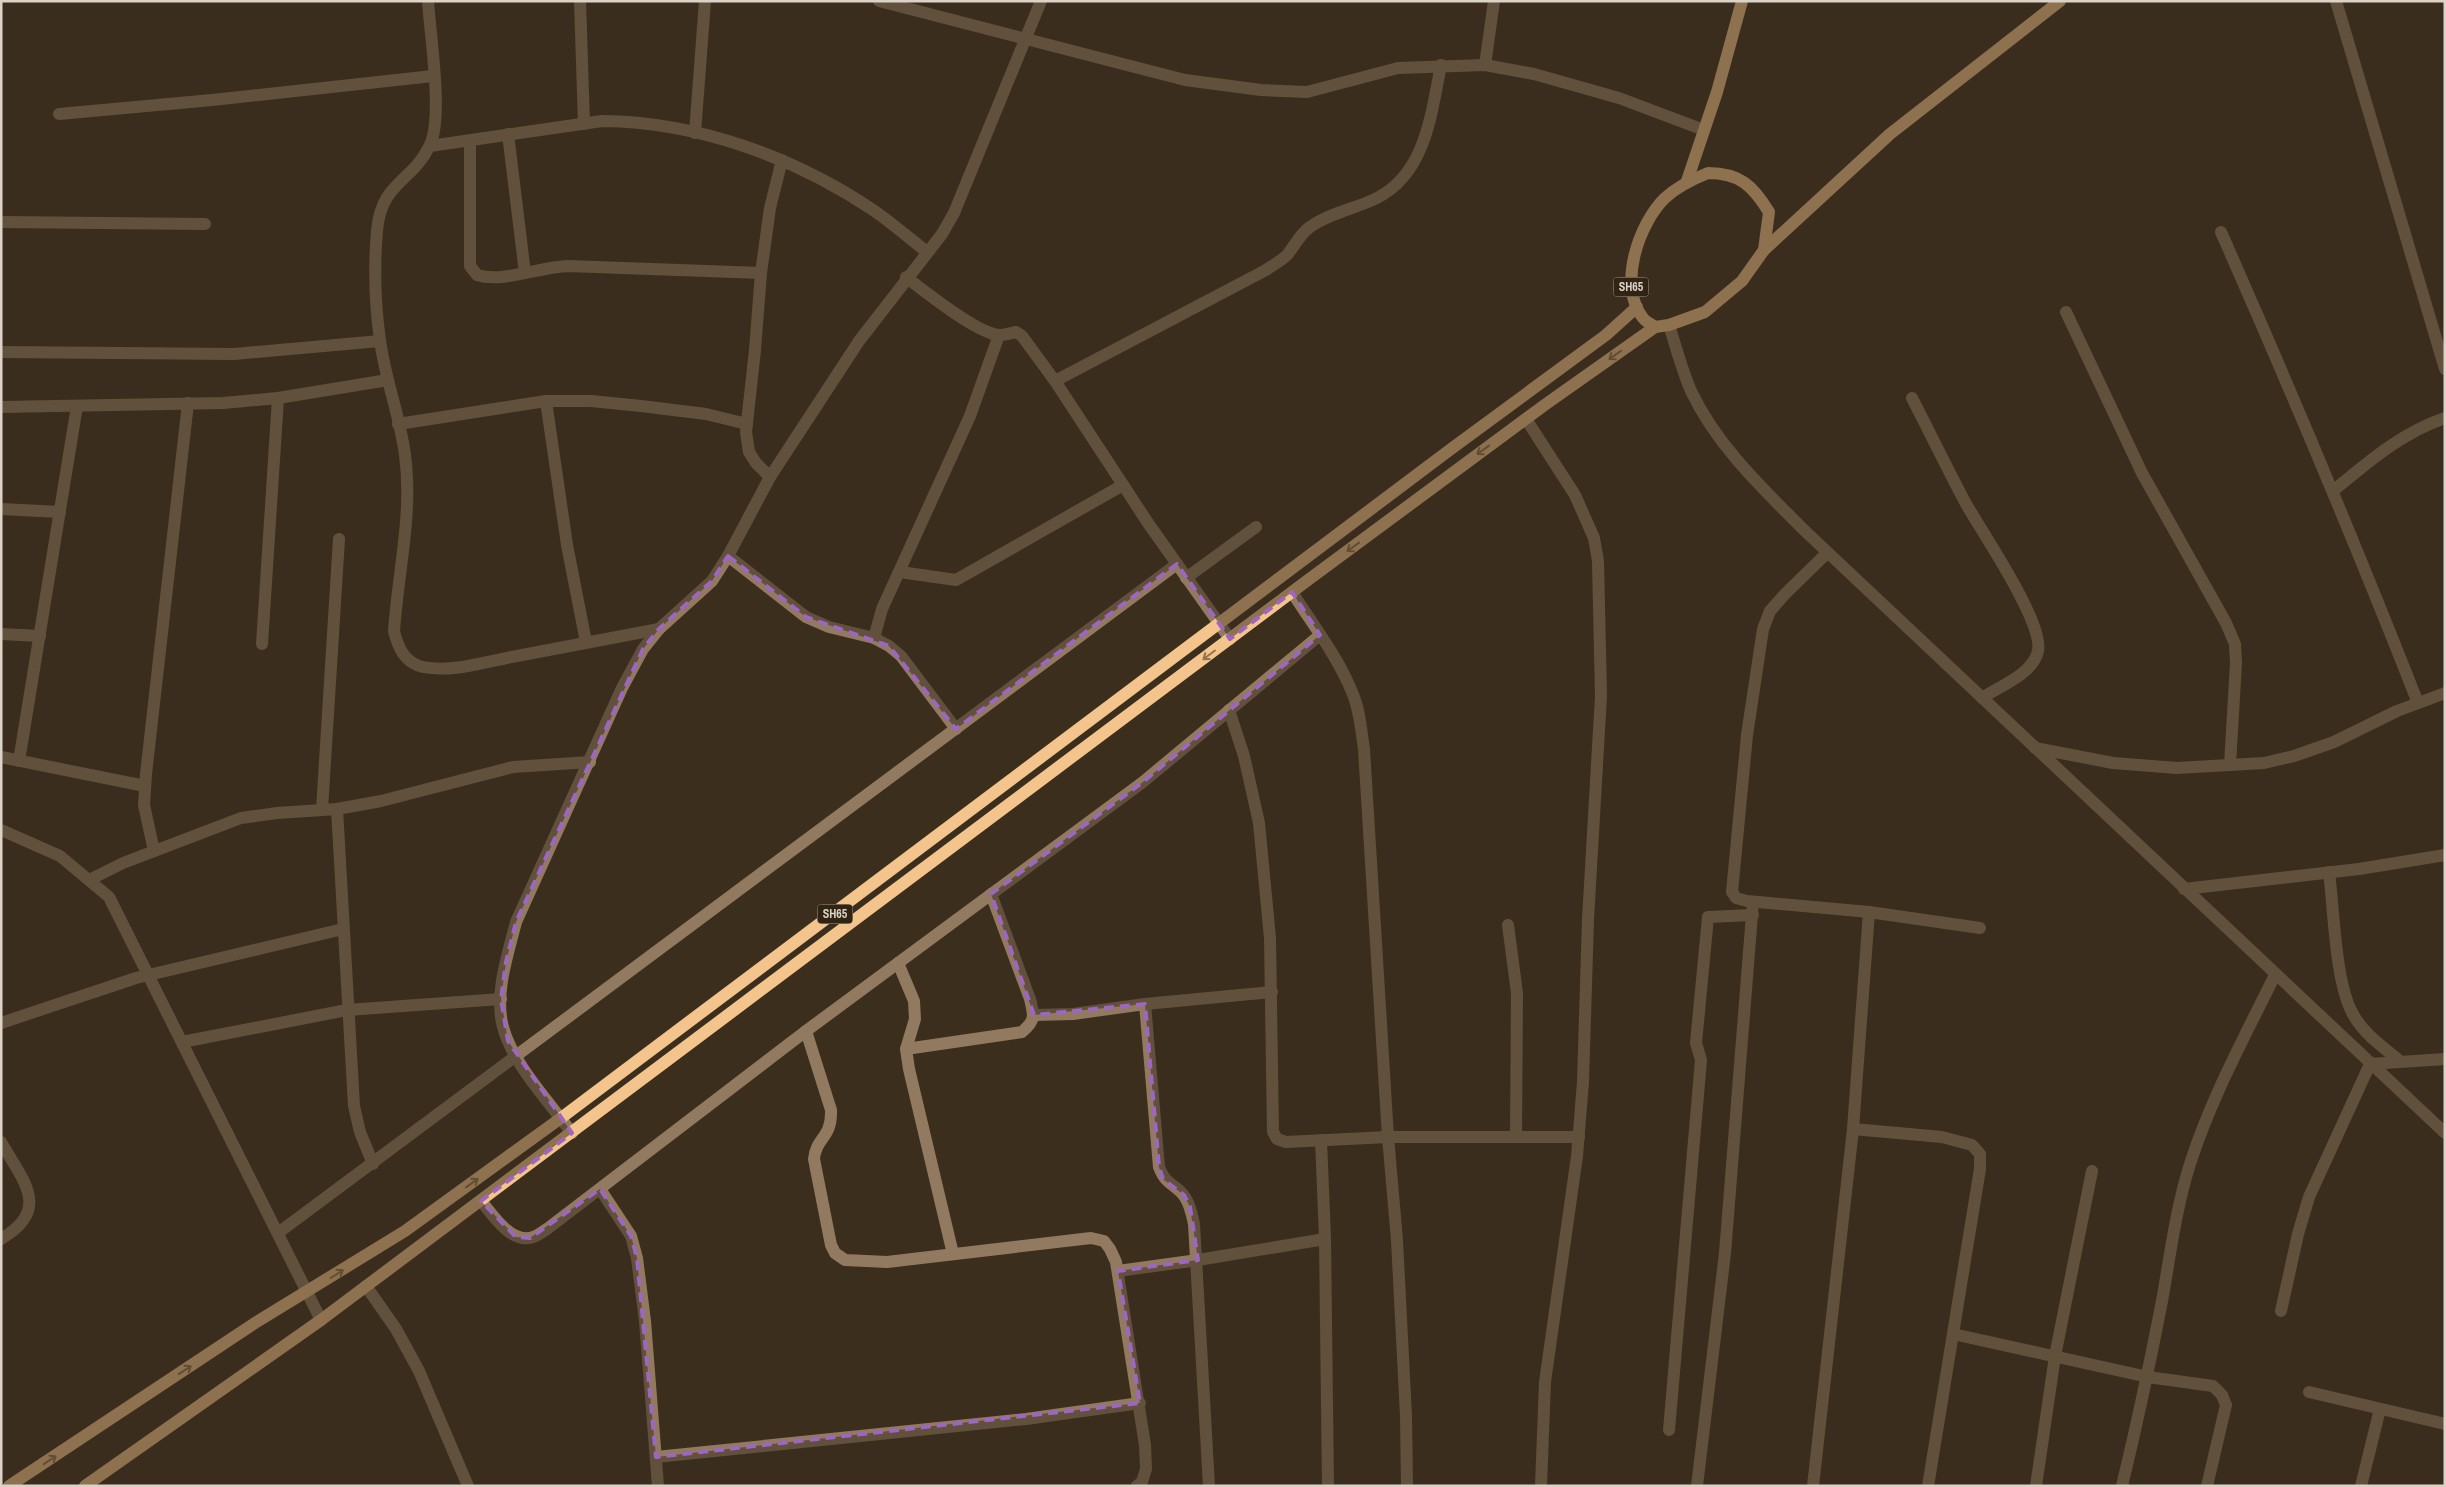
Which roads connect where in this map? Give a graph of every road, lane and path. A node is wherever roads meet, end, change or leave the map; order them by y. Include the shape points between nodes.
1 (428, 1) edge
2 (580, 1) edge
3 (706, 1) edge
4 (879, 1) edge
5 (1041, 1) edge
6 (1494, 1) edge
7 (1742, 1) edge
8 (2060, 1) edge
9 (2336, 1) edge
10 (1026, 38) junction
11 (1484, 65) junction
12 (1441, 66) junction
13 (433, 76) junction
14 (58, 114) dead end
15 (584, 124) junction
16 (1704, 130) junction
17 (696, 133) junction
18 (508, 134) junction
19 (470, 140) junction
20 (430, 146) junction
21 (782, 160) junction
22 (1687, 182) junction
23 (1, 222) edge
24 (205, 224) dead end
25 (2221, 232) dead end
26 (1764, 250) junction
27 (927, 252) junction
28 (525, 273) junction
29 (761, 273) junction
30 (906, 277) junction
31 (1637, 307) junction
32 (2066, 312) dead end
33 (1669, 325) junction
34 (1655, 327) junction
35 (999, 335) junction
36 (380, 341) junction
37 (1, 352) edge
38 (2445, 369) edge
39 (388, 380) junction
40 (1055, 382) junction
41 (278, 398) junction
42 (1912, 398) dead end
43 (546, 401) junction
44 (188, 403) junction
45 (77, 406) junction
46 (1, 407) edge
47 (2445, 418) edge
48 (1526, 419) junction
49 (398, 424) junction
50 (747, 424) junction
51 (770, 477) junction
52 (1123, 485) junction
53 (2333, 491) junction
54 (1, 510) edge
55 (60, 512) junction
56 (1256, 527) dead end
57 (339, 539) dead end
58 (1827, 552) junction
59 (728, 556) junction
60 (1177, 564) junction
61 (900, 572) junction
62 (1186, 578) junction
63 (1292, 592) junction
64 (1218, 623) junction
65 (659, 629) junction
66 (1, 634) edge
67 (1320, 635) junction
68 (40, 636) junction
69 (874, 638) junction
70 (1230, 639) junction
71 (586, 642) junction
72 (262, 644) dead end
73 (2445, 693) edge
74 (1982, 698) junction
75 (2418, 704) junction
76 (1229, 710) junction
77 (956, 729) junction
78 (2035, 748) junction
79 (1, 756) edge
80 (19, 761) junction
81 (590, 762) junction
82 (2230, 765) junction
83 (146, 786) junction
84 (336, 809) junction
85 (322, 810) junction
86 (1, 830) edge
87 (154, 851) junction
88 (2445, 855) edge
89 (2329, 872) junction
90 (89, 880) junction
91 (2184, 889) junction
92 (991, 894) junction
93 (1753, 908) junction
94 (1869, 912) junction
95 (1508, 925) dead end
96 (1980, 928) dead end
97 (343, 930) junction
98 (898, 963) junction
99 (2275, 975) junction
100 (149, 976) junction
101 (1272, 992) junction
102 (501, 999) junction
103 (1145, 1004) junction
104 (347, 1010) junction
105 (1034, 1015) junction
106 (1, 1023) edge
107 (806, 1031) junction
108 (182, 1042) junction
109 (906, 1049) junction
110 (517, 1056) junction
111 (2445, 1060) edge
112 (2400, 1061) junction
113 (2370, 1064) junction
114 (561, 1118) junction
115 (1854, 1129) junction
116 (572, 1133) junction
117 (2445, 1133) edge
118 (1388, 1137) junction
119 (1516, 1137) junction
120 (1579, 1137) junction
121 (1321, 1140) junction
122 (1, 1142) edge
123 (373, 1164) junction
124 (2092, 1171) dead end
125 (600, 1189) junction
126 (481, 1201) junction
127 (278, 1234) junction
128 (1, 1239) edge
129 (1325, 1239) junction
130 (953, 1254) junction
131 (1198, 1260) junction
132 (1118, 1271) junction
133 (366, 1286) junction
134 (307, 1292) junction
135 (2281, 1312) dead end
136 (321, 1320) junction
137 (1953, 1334) junction
138 (2055, 1356) junction
139 (2148, 1377) junction
140 (2309, 1392) dead end
141 (1140, 1403) junction
142 (2380, 1408) junction
143 (2445, 1424) edge
144 (1669, 1430) dead end
145 (656, 1457) junction
146 (9, 1486) edge
147 (85, 1486) edge
148 (468, 1486) edge
149 (658, 1486) edge
150 (1137, 1486) edge
151 (1209, 1486) edge
152 (1328, 1486) edge
153 (1407, 1486) edge
154 (1541, 1486) edge
155 (1697, 1486) edge
156 (1813, 1486) edge
157 (1928, 1486) edge
158 (2036, 1486) edge
159 (2122, 1486) edge
160 (2207, 1486) edge
161 (2361, 1486) edge

1 - 13 street
2 - 15 street
3 - 17 street
4 - 10 street
5 - 10 street
6 - 11 street
7 - 16 main road
8 - 26 main road via 1890,134
9 - 38 street
10 - 12 street via 1185,80 1261,90 1307,92 1398,68
10 - 27 street via 954,213
11 - 12 street
11 - 16 street via 1534,74 1619,98
12 - 40 street via 1418,156 1393,187 1379,197 1309,228 1287,255 1266,270
13 - 14 street
13 - 20 street via 436,108
15 - 17 street via 629,121
15 - 18 street
16 - 22 main road
17 - 21 street
18 - 19 street
18 - 28 street
19 - 20 street
19 - 28 street via 470,266 477,275 485,278
20 - 36 street via 421,161 392,187 380,213 376,263
21 - 27 street via 873,210
21 - 29 street via 770,208
22 - 26 main road, SH65 via 1708,173 1724,173 1756,191 1769,212
22 - 31 main road, SH65 via 1664,198 1634,252 1631,288
23 - 24 street
25 - 53 street
26 - 33 main road, SH65 via 1742,281 1705,312
27 - 30 street
28 - 29 street via 539,268 568,266
29 - 50 street
30 - 35 street via 950,310
30 - 51 street via 859,341
31 - 34 main road, SH65 via 1643,319
31 - 64 main road, SH65 via 1606,336
32 - 82 street via 2142,473 2235,644
33 - 34 main road, SH65
33 - 58 street via 1692,391 1714,430 1748,474
34 -> 48 main road, SH65
35 - 40 street via 1016,332 1022,336
35 - 61 street via 970,416
36 - 37 street via 234,354
36 - 39 street
39 - 41 street
39 - 49 street
40 - 52 street
41 - 44 street
41 - 72 street
42 - 74 street via 1967,505 2012,581 2037,636 2035,660 2027,670
43 - 49 street
43 - 50 street via 641,406 706,414
43 - 71 street via 567,545
44 - 45 street
44 - 83 street
45 - 46 street
45 - 55 street
47 - 53 street via 2408,433
48 -> 63 main road, SH65
48 - 120 street via 1587,518 1598,561 1601,696
49 - 71 street via 405,454 408,492 394,631 398,648 410,661 442,668
50 - 51 street via 749,452
51 - 59 street
52 - 60 street
52 - 61 street via 956,580
53 - 75 street
54 - 55 street
55 - 68 street
56 - 62 street
57 - 85 street
58 - 74 street
58 - 93 street via 1784,594 1770,611 1763,628 1747,735 1732,885 1736,898
59 - 65 street via 712,581
59 - 69 street via 806,617 842,631
60 - 62 street
60 - 77 street
61 - 69 street via 882,609
62 - 64 street
63 - 67 street
63 - 70 main road, SH65
64 - 70 street
64 - 114 main road, SH65
65 - 71 street
65 - 81 street via 643,649 622,688
66 - 68 street
67 - 76 street
67 - 118 street via 1344,674 1359,712
68 - 80 street
69 - 77 street via 901,656
70 -> 116 main road, SH65
73 - 75 street
74 - 78 street
75 - 82 street via 2363,726 2334,742 2294,756
76 - 92 street via 1143,782
76 - 101 street via 1244,756 1259,823
77 - 110 street
78 - 82 street via 2113,763 2177,768
78 - 91 street
79 - 80 street
80 - 83 street
81 - 84 street via 513,767 381,801
81 - 102 street via 516,922
83 - 87 street via 144,805
84 - 85 street
84 - 97 street
85 - 87 street via 241,818
86 - 90 street via 60,856
87 - 90 street
88 - 89 street
89 - 91 street
89 - 112 street via 2341,977 2347,1000 2366,1033
90 - 100 street via 109,897
91 - 99 street
92 - 98 street
92 - 105 street
93 - 94 street
93 - 144 street via 1708,917 1696,1043 1701,1060
93 - 155 street via 1725,1252
94 - 96 street
94 - 115 street
95 - 119 street via 1517,993
97 - 100 street
97 - 104 street
98 - 107 street
98 - 109 street via 914,1001 915,1019
99 - 113 street
99 - 139 street via 2230,1066 2190,1163
100 - 106 street
100 - 108 street
101 - 103 street
101 - 121 street via 1273,1132 1277,1139 1286,1142
102 - 104 street
102 - 110 street via 502,1026
103 - 105 street via 1073,1014
103 - 131 street via 1159,1167 1163,1179 1184,1195 1190,1207
104 - 108 street
104 - 123 street via 354,1106
105 - 109 street via 1032,1024 1022,1032
107 - 125 street
107 - 130 street via 831,1110 828,1134 815,1149 814,1159 835,1253 845,1260 860,1262
108 - 127 street
109 - 130 street
110 - 114 street
110 - 123 street
111 - 112 street
112 - 113 street
113 - 117 street
113 - 135 street via 2309,1197
114 - 116 street
134 -> 114 main road, SH65 via 405,1232
115 - 137 street via 1942,1137 1972,1145 1980,1154
115 - 156 street
116 - 126 main road, SH65
118 - 119 street
118 - 121 street
118 - 153 street via 1397,1240
119 - 120 street
120 - 154 street via 1545,1382
121 - 129 street
122 - 128 street via 28,1190 31,1206 25,1221
123 - 127 street
124 - 138 street
125 - 126 street via 530,1238 516,1237
125 - 145 street via 631,1236 637,1258 646,1321
126 - 133 main road, SH65
127 - 134 street
129 - 131 street
129 - 152 street
130 - 132 street via 1091,1238 1104,1241
131 - 132 street
131 - 151 street
132 - 141 street
133 - 136 main road, SH65
133 - 148 street via 396,1329 419,1371
134 - 136 street
146 -> 134 main road, SH65
136 - 147 main road, SH65
137 - 138 street
137 - 157 street
138 - 139 street
138 - 158 street
139 - 159 street
139 - 160 street via 2213,1386 2222,1395 2226,1406
140 - 142 street
141 - 145 street via 996,1422
141 - 150 street via 1146,1469 1142,1482
142 - 143 street
142 - 161 street
145 - 149 street

